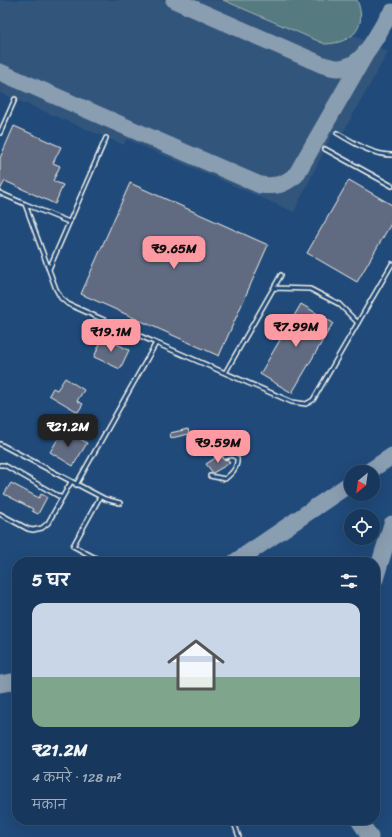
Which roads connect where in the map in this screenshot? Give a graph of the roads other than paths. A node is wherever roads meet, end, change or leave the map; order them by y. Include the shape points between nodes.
1 (15, 99) dead end
2 (0, 132) edge
3 (337, 133) dead end
4 (106, 138) dead end
5 (325, 149) dead end
6 (392, 155) edge
7 (392, 186) edge
8 (0, 193) edge
9 (25, 204) junction
10 (69, 222) junction
11 (392, 264) edge
12 (49, 269) junction
13 (281, 274) dead end
14 (274, 288) junction
15 (358, 323) junction
16 (156, 343) junction
17 (225, 373) junction
18 (0, 444) edge
19 (225, 457) dead end
20 (0, 465) edge
21 (210, 476) dead end
22 (72, 482) junction
23 (76, 485) junction
24 (100, 497) junction
25 (62, 498) junction
26 (120, 502) dead end
27 (0, 514) edge
28 (94, 557) edge
29 (235, 825) edge
30 (239, 837) edge

1 - 2 lane
3 - 6 lane via 373,152
4 - 10 lane
5 - 7 lane
8 - 9 lane
9 - 10 lane
9 - 12 lane
10 - 12 lane
11 - 15 lane
12 - 16 lane via 58,294 68,304
13 - 14 lane
14 - 15 lane via 310,289 339,304
14 - 17 lane
15 - 17 lane via 313,400 306,404 292,402
16 - 17 lane
16 - 23 lane
18 - 22 lane
19 - 21 lane via 232,455 237,458 235,470 225,479
20 - 25 lane
22 - 23 lane
22 - 25 lane
23 - 24 lane
24 - 26 lane
24 - 28 lane via 73,546
25 - 27 lane via 48,523 42,528 28,529
29 - 30 lane

